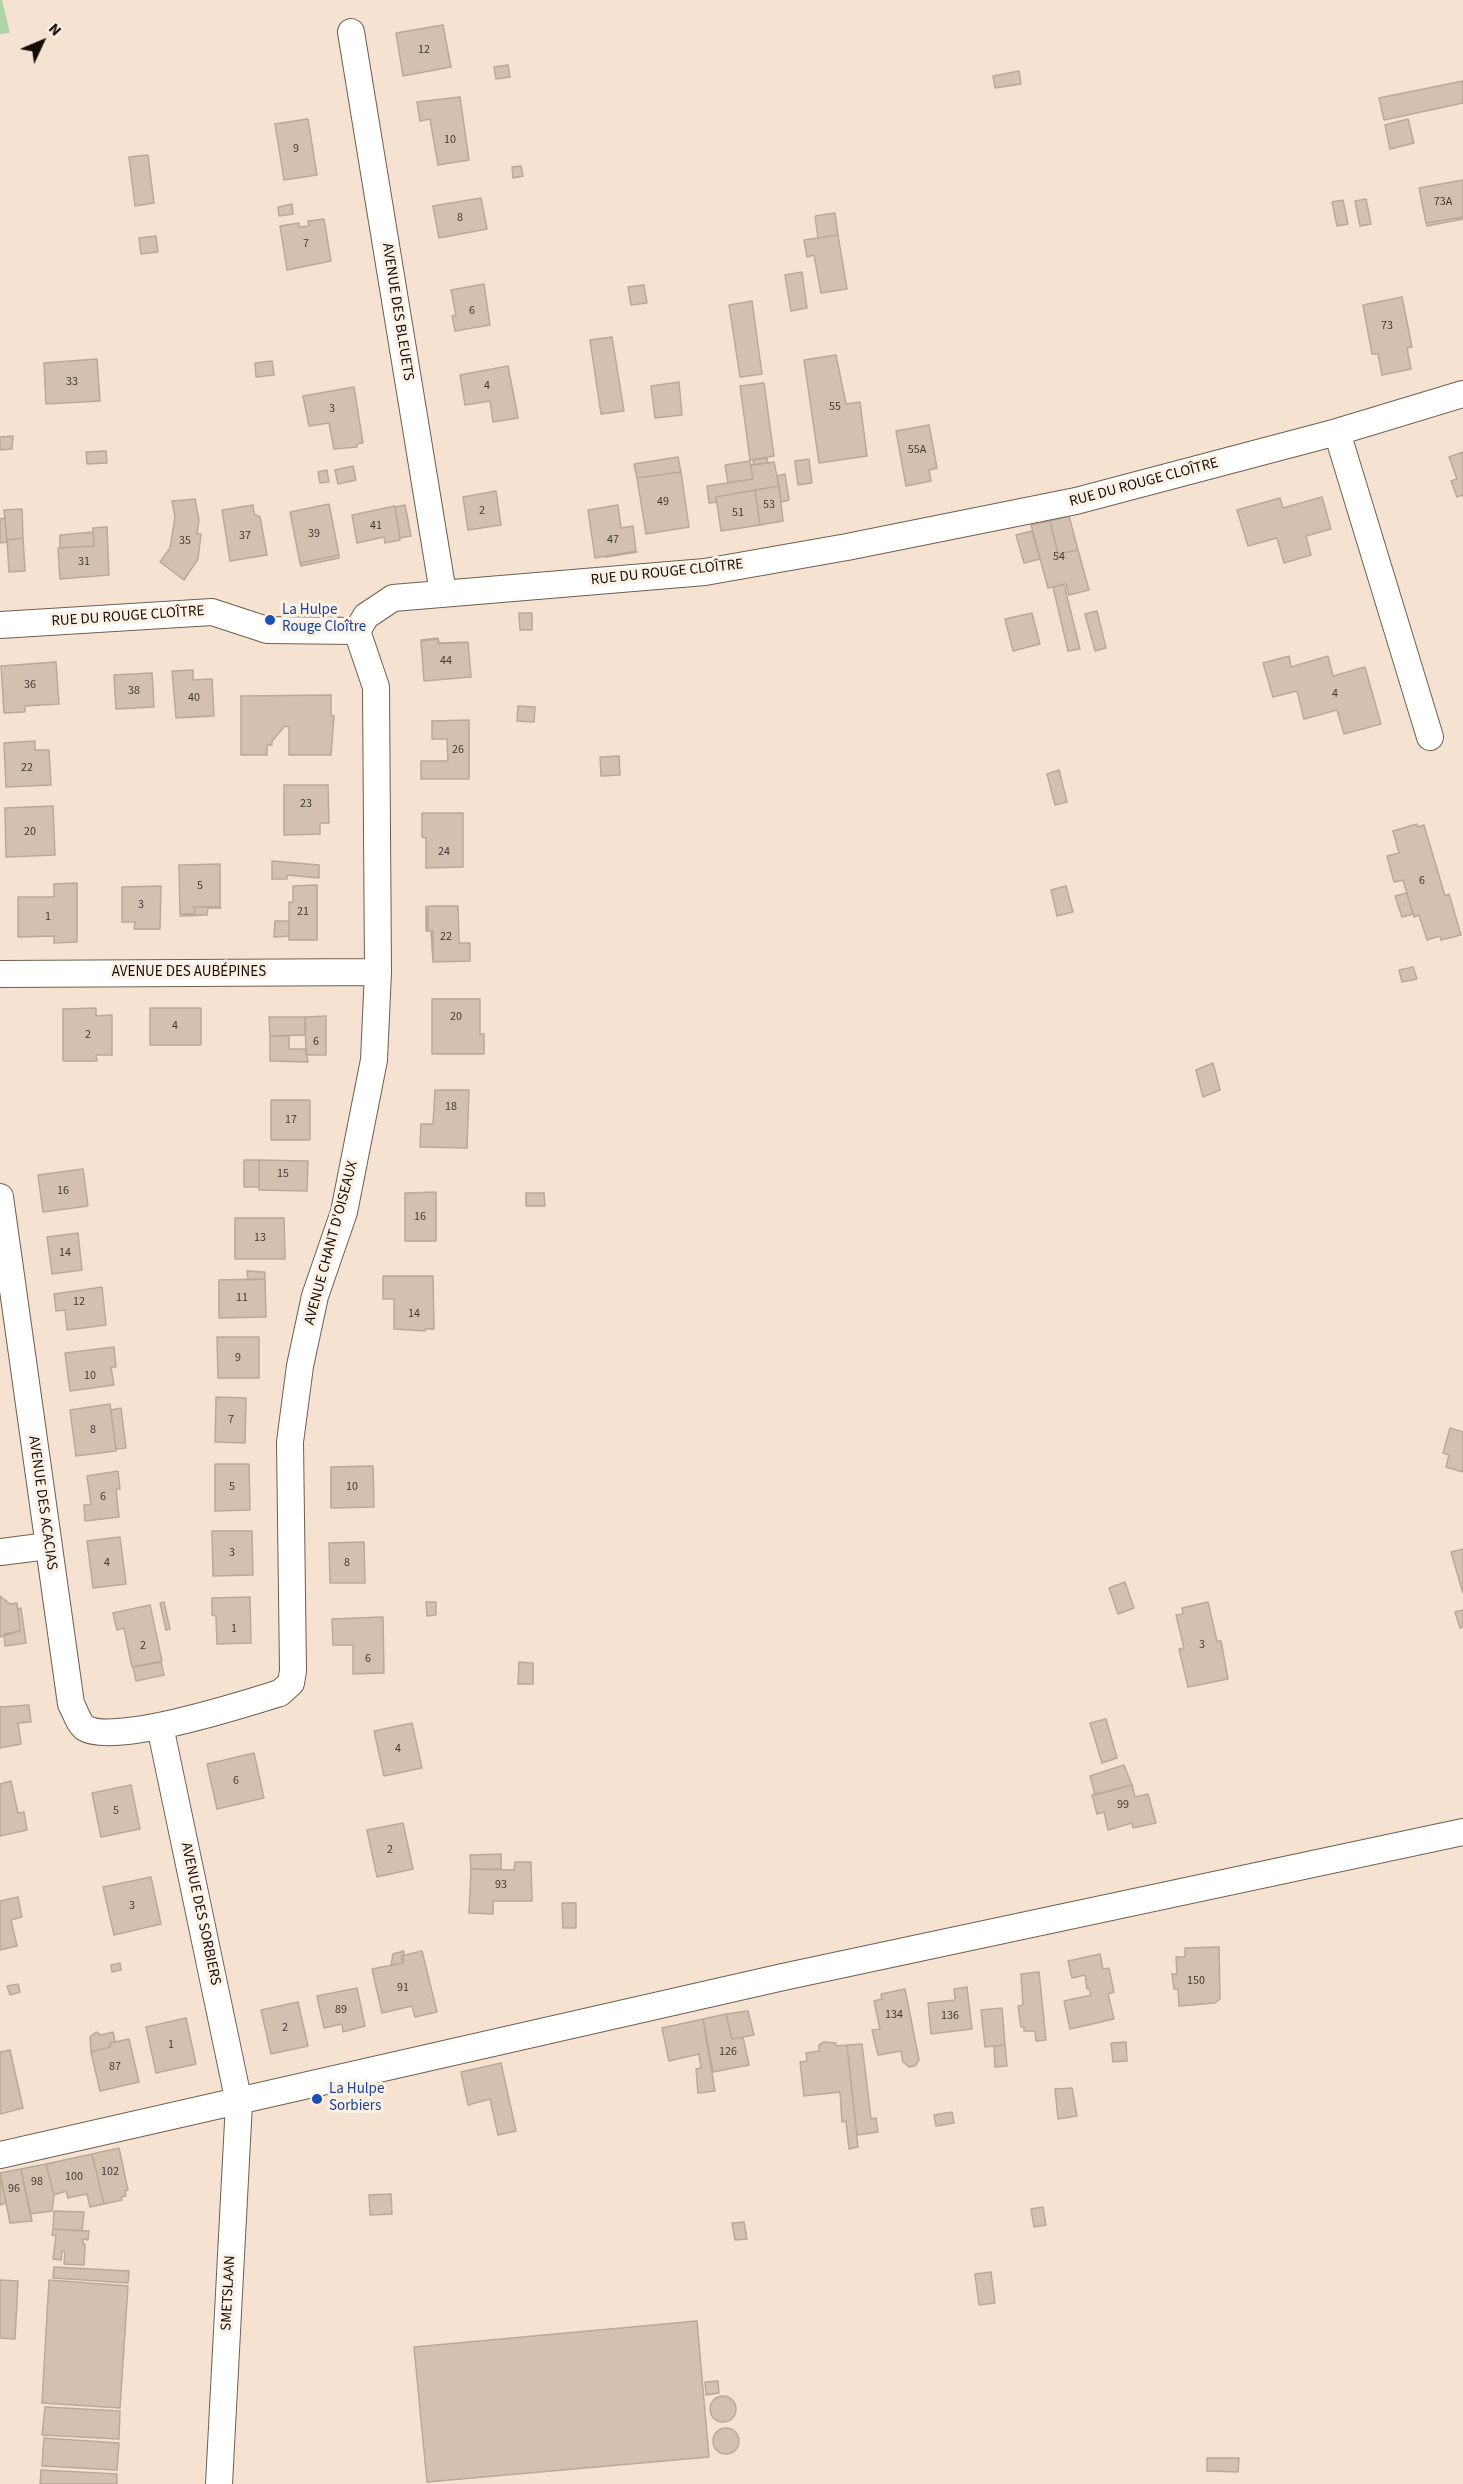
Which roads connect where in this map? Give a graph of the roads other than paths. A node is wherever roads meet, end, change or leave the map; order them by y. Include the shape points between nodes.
1 (351, 32) dead end
2 (1463, 394) edge
3 (1337, 432) junction
4 (443, 593) junction
5 (0, 625) edge
6 (357, 632) junction
7 (1430, 737) dead end
8 (378, 972) junction
9 (0, 974) edge
10 (0, 1197) edge
11 (48, 1546) junction
12 (0, 1552) edge
13 (160, 1726) junction
14 (1463, 1832) edge
15 (239, 2103) junction
16 (0, 2156) edge
17 (219, 2484) edge

1 - 4 street, AVENUE DES BLEUETS
2 - 3 street, RUE DU ROUGE CLOÎTRE
3 - 4 street, RUE DU ROUGE CLOÎTRE via 1076,501 847,547 705,572
3 - 7 street
4 - 6 street, RUE DU ROUGE CLOÎTRE via 393,598 366,616
5 - 6 street, RUE DU ROUGE CLOÎTRE via 212,612 267,630
6 - 8 street, AVENUE CHANT D'OISEAUX via 376,687
8 - 9 street, AVENUE DES AUBÉPINES
8 - 13 street, AVENUE CHANT D'OISEAUX via 374,1060 344,1212 315,1296 290,1442 291,1683 280,1693 250,1703
10 - 11 street, AVENUE DES ACACIAS
11 - 12 street
11 - 13 street, AVENUE DES ACACIAS via 71,1704 84,1727 101,1734
13 - 15 street, AVENUE DES SORBIERS
14 - 15 street via 783,1977
15 - 16 street
15 - 17 street, SMETSLAAN

